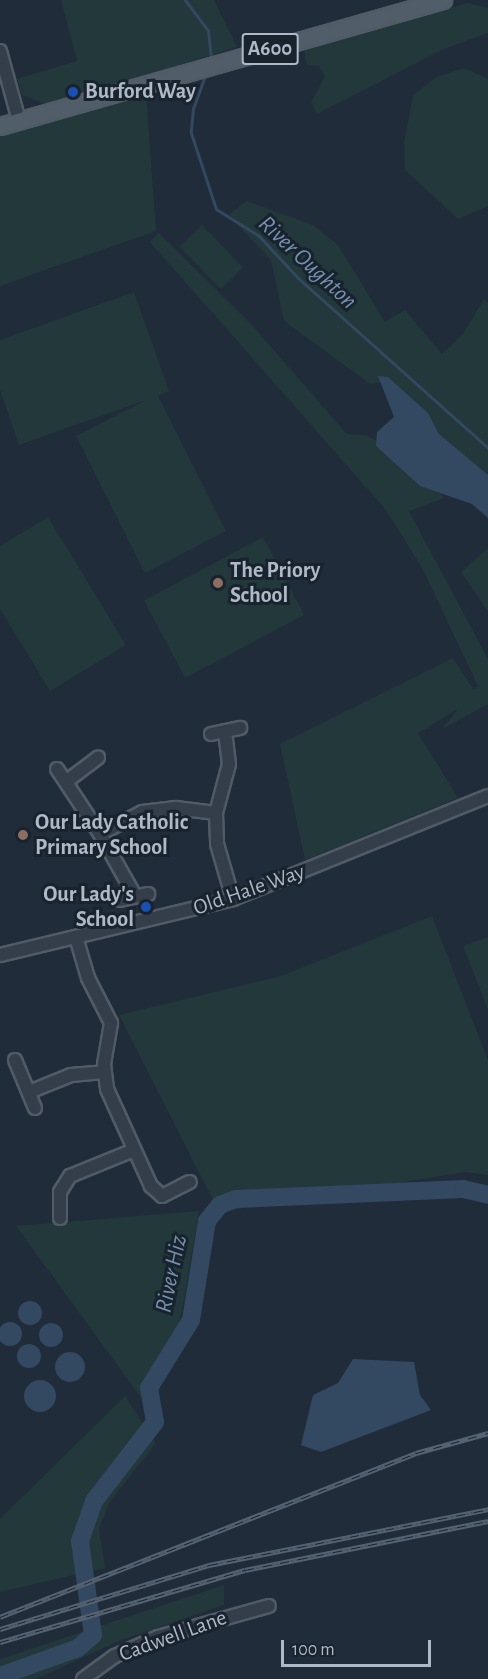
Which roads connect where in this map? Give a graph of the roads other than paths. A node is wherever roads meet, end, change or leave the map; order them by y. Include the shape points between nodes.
1 (443, 0) edge
2 (422, 3) edge
3 (0, 51) edge
4 (19, 121) junction
5 (0, 126) edge
6 (240, 728) dead end
7 (225, 731) junction
8 (211, 734) dead end
9 (98, 758) dead end
10 (57, 769) dead end
11 (67, 781) junction
12 (488, 796) edge
13 (216, 813) junction
14 (100, 834) junction
15 (148, 894) dead end
16 (135, 896) junction
17 (232, 899) junction
18 (120, 900) dead end
19 (76, 937) junction
20 (0, 955) edge
21 (15, 1060) dead end
22 (104, 1072) junction
23 (29, 1092) junction
24 (35, 1108) dead end
25 (134, 1150) junction
26 (190, 1182) dead end
27 (60, 1218) dead end
28 (269, 1606) dead end
29 (83, 1679) edge

1 - 2 main road, A600
2 - 4 main road, A600
3 - 4 street
4 - 5 main road, A600
6 - 7 street
7 - 8 street
7 - 13 street via 229,764
9 - 11 street
10 - 11 street
11 - 14 street
12 - 17 street, Old Hale Way
13 - 14 street via 154,810
13 - 17 street via 217,844
14 - 16 street
15 - 16 street
16 - 18 street
17 - 19 street, Old Hale Way
19 - 20 street, Old Hale Way
19 - 22 street via 88,978 111,1023
21 - 23 street
22 - 23 street via 71,1076
22 - 25 street
23 - 24 street
25 - 26 street via 154,1194 162,1196
25 - 27 street via 70,1176 60,1192
28 - 29 street, Cadwell Lane via 158,1637 115,1656

